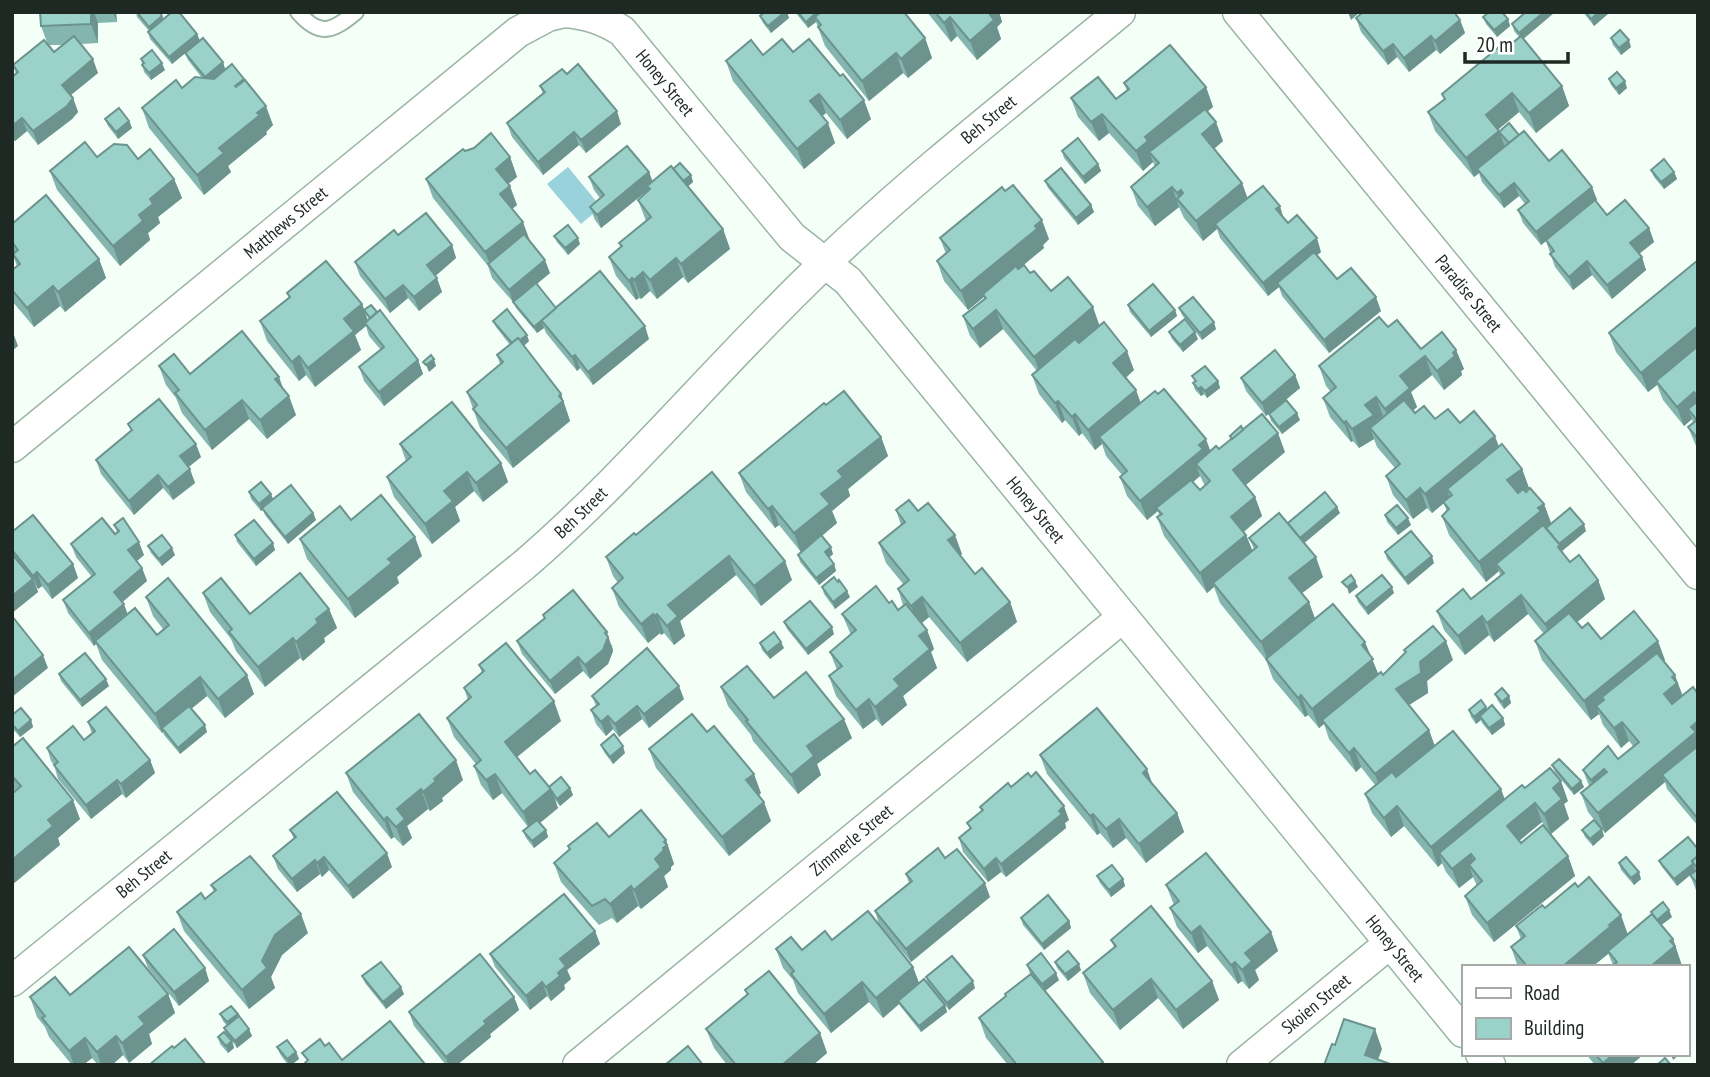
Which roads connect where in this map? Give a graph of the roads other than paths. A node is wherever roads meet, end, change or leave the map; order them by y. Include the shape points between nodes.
1 (298, 12) edge
2 (356, 12) edge
3 (1120, 12) edge
4 (1238, 12) edge
5 (572, 13) edge
6 (825, 263) junction
7 (12, 447) edge
8 (1698, 574) edge
9 (1123, 617) junction
10 (1391, 943) junction
11 (12, 981) edge
12 (1462, 1031) edge
13 (578, 1065) edge
14 (1242, 1065) edge

1 - 2 lane via 315,28 325,30
3 - 6 street, Beh Street via 910,186
4 - 8 street, Paradise Street
5 - 6 street, Honey Street via 604,20 622,31 792,237
5 - 7 street, Matthews Street via 540,19 518,32
6 - 9 street, Honey Street via 848,281
6 - 11 street, Beh Street via 574,522
9 - 10 street, Honey Street
9 - 13 street, Zimmerle Street
10 - 12 street, Honey Street
10 - 14 street, Skoien Street

